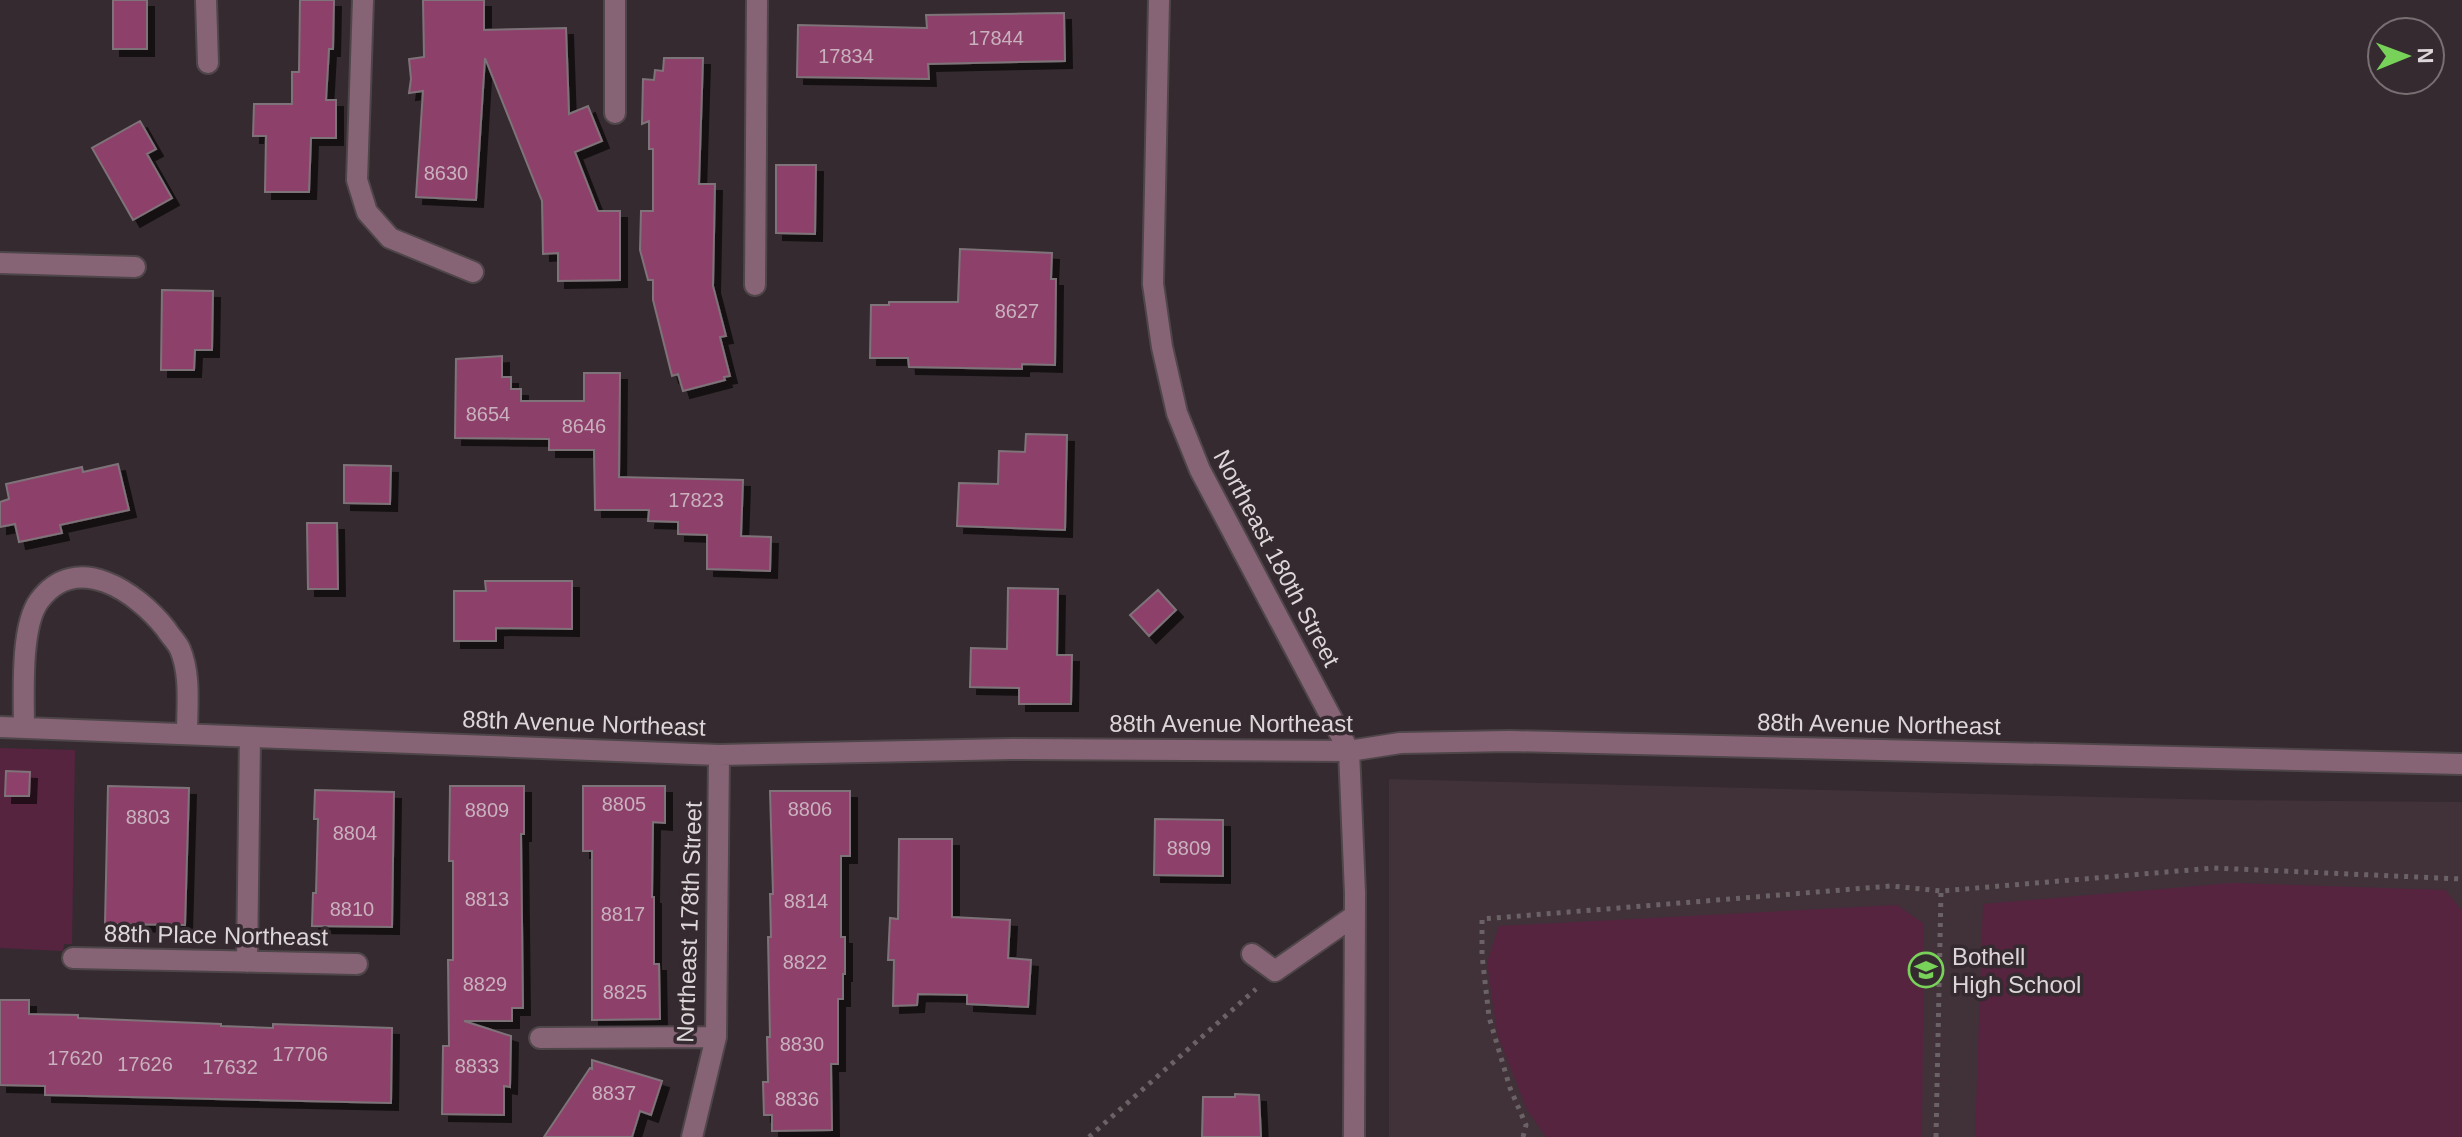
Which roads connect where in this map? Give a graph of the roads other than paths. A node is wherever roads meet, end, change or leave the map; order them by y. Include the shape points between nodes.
1 (206, 0) edge
2 (363, 0) edge
3 (615, 0) edge
4 (757, 0) edge
5 (1159, 0) edge
6 (208, 63) dead end
7 (615, 113) dead end
8 (0, 263) edge
9 (135, 267) dead end
10 (473, 272) dead end
11 (755, 285) dead end
12 (0, 727) edge
13 (24, 728) junction
14 (187, 734) junction
15 (250, 737) junction
16 (1349, 751) junction
17 (719, 755) junction
18 (2462, 764) edge
19 (1354, 916) junction
20 (1252, 954) dead end
21 (73, 958) dead end
22 (247, 962) junction
23 (357, 964) dead end
24 (716, 1037) junction
25 (540, 1038) dead end
26 (692, 1137) edge
27 (1354, 1137) edge

1 - 6 street
2 - 10 street via 357,180 367,212 390,238
3 - 7 street
4 - 11 street
5 - 16 street, Northeast 180th Street via 1153,284 1177,413 1200,470
8 - 9 street
12 - 13 street, 88th Avenue Northeast
13 - 14 street, 88th Avenue Northeast
13 - 14 street via 27,635 38,602 64,580 92,578 138,599 179,646 186,669
14 - 15 street, 88th Avenue Northeast
15 - 17 street, 88th Avenue Northeast
15 - 22 street
16 - 17 street, 88th Avenue Northeast via 1012,749
16 - 18 street, 88th Avenue Northeast via 1400,743 1510,741
16 - 19 street, Northeast 180th Street
17 - 24 street, Northeast 178th Street
19 - 20 street via 1275,971
19 - 27 street, Northeast 180th Street
21 - 22 street, 88th Place Northeast
22 - 23 street, 88th Place Northeast
24 - 25 street
24 - 26 street, Northeast 178th Street

